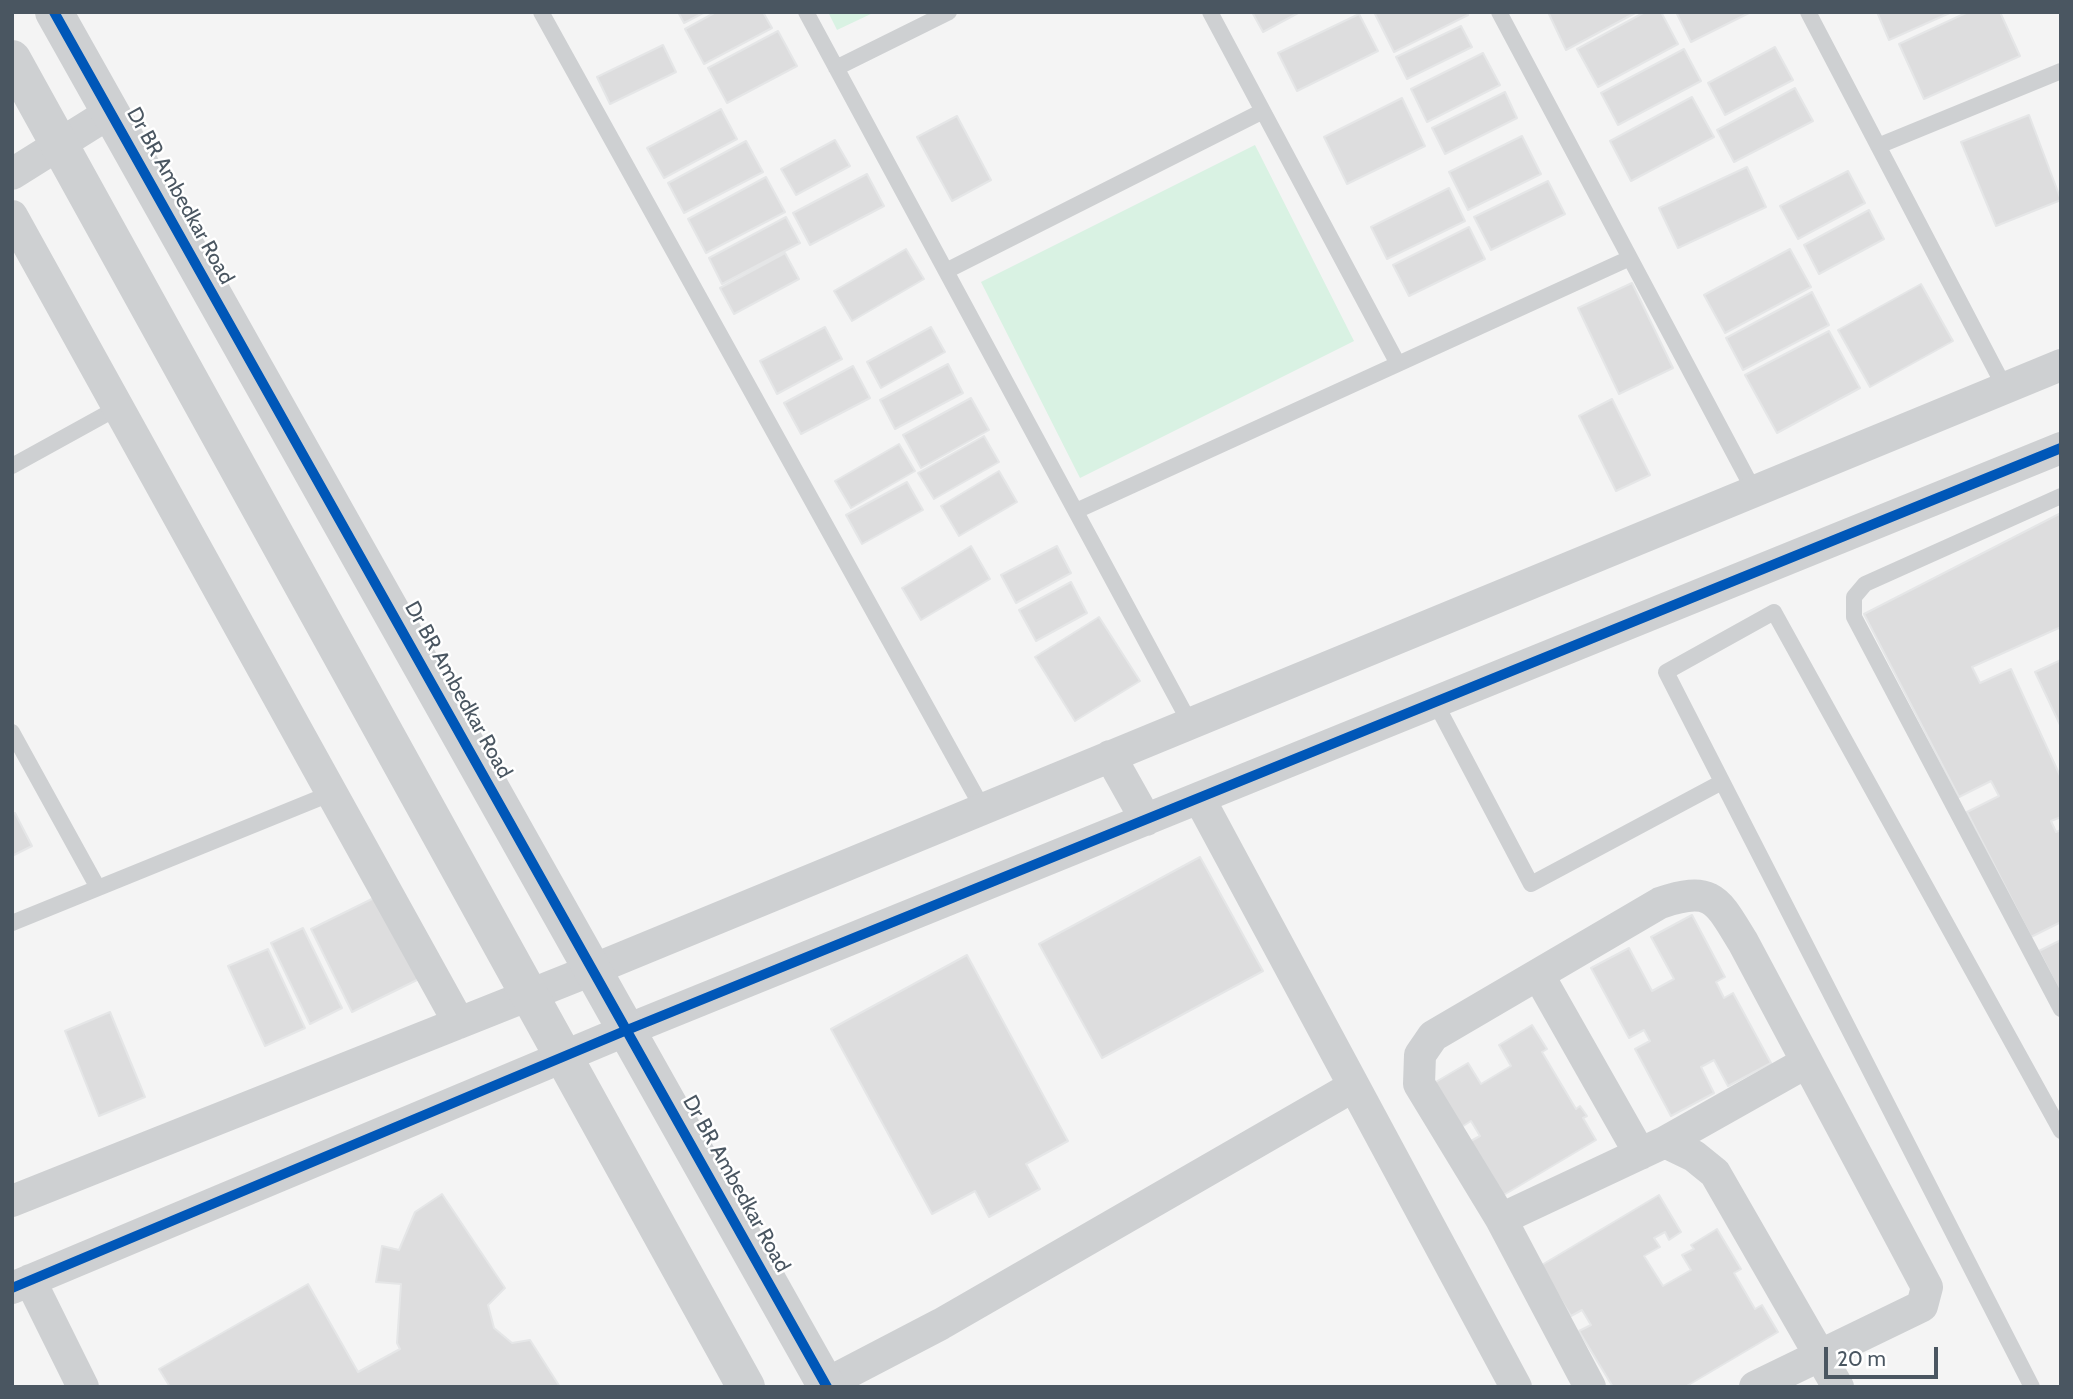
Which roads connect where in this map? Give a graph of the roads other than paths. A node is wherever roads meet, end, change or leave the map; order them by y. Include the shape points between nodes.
1 (54, 12) edge
2 (541, 12) edge
3 (806, 12) edge
4 (949, 12) edge
5 (1210, 12) edge
6 (1499, 12) edge
7 (1808, 12) edge
8 (12, 59) edge
9 (836, 68) junction
10 (2061, 71) edge
11 (1263, 111) junction
12 (111, 112) junction
13 (58, 144) junction
14 (1878, 146) junction
15 (12, 174) edge
16 (12, 216) edge
17 (1630, 258) junction
18 (946, 271) junction
19 (1398, 364) junction
20 (2061, 365) edge
21 (2005, 387) junction
22 (119, 407) junction
23 (2061, 448) edge
24 (12, 466) edge
25 (1754, 491) junction
26 (2061, 496) edge
27 (1076, 511) junction
28 (1435, 702) junction
29 (1191, 723) junction
30 (12, 732) edge
31 (1110, 756) junction
32 (1722, 782) junction
33 (332, 793) junction
34 (1199, 798) junction
35 (983, 808) junction
36 (1146, 820) junction
37 (98, 888) junction
38 (12, 923) edge
39 (592, 970) junction
40 (1539, 976) junction
41 (529, 995) junction
42 (2061, 1009) edge
43 (460, 1023) junction
44 (627, 1030) junction
45 (563, 1057) junction
46 (1807, 1062) junction
47 (1354, 1086) junction
48 (2061, 1130) edge
49 (1653, 1148) junction
50 (12, 1201) edge
51 (1501, 1219) junction
52 (21, 1284) edge
53 (1819, 1353) junction
54 (827, 1385) edge
55 (83, 1387) edge
56 (746, 1387) edge
57 (1516, 1387) edge
58 (1590, 1387) edge
59 (1755, 1387) edge
60 (1838, 1387) edge
61 (2032, 1387) edge

1 - 12 street, Dr BR Ambedkar Road
2 - 35 lane
3 - 9 lane
4 - 9 lane
5 - 11 lane
6 - 17 lane
7 - 14 lane
8 - 13 street
9 - 18 lane
10 - 14 lane
11 - 18 lane
11 - 19 lane
12 - 13 street
12 - 39 street, Dr BR Ambedkar Road
13 - 15 street
13 - 41 street
14 - 21 lane
16 - 22 street
17 - 19 lane
17 - 25 lane
18 - 27 lane
19 - 27 lane
20 - 21 street
21 - 25 street
22 - 24 lane
22 - 33 street
23 - 28 street
25 - 29 street
26 - 42 lane via 1865,584 1854,597 1854,617
27 - 29 lane
28 - 32 lane via 1531,884
28 - 34 street
29 - 31 street
30 - 37 lane
31 - 35 street
31 - 36 street
32 - 48 lane via 1666,672 1774,612
32 - 61 lane
33 - 37 lane
33 - 43 street
34 - 36 street
34 - 47 street
35 - 39 street
36 - 44 street
37 - 38 lane
39 - 41 street
39 - 44 street, Dr BR Ambedkar Road
40 - 46 street via 1660,903 1703,895 1720,904
40 - 49 street
40 - 51 street via 1433,1036 1420,1055 1419,1084
41 - 43 street
41 - 45 street
43 - 50 street
44 - 45 street
44 - 54 street, Dr BR Ambedkar Road
45 - 52 street
45 - 56 street
46 - 49 street
46 - 53 street via 1927,1287 1922,1306
47 - 54 street via 942,1324
47 - 57 street
49 - 51 street
49 - 53 street via 1694,1156 1715,1173
51 - 58 street
52 - 55 street
53 - 59 street
53 - 60 street

